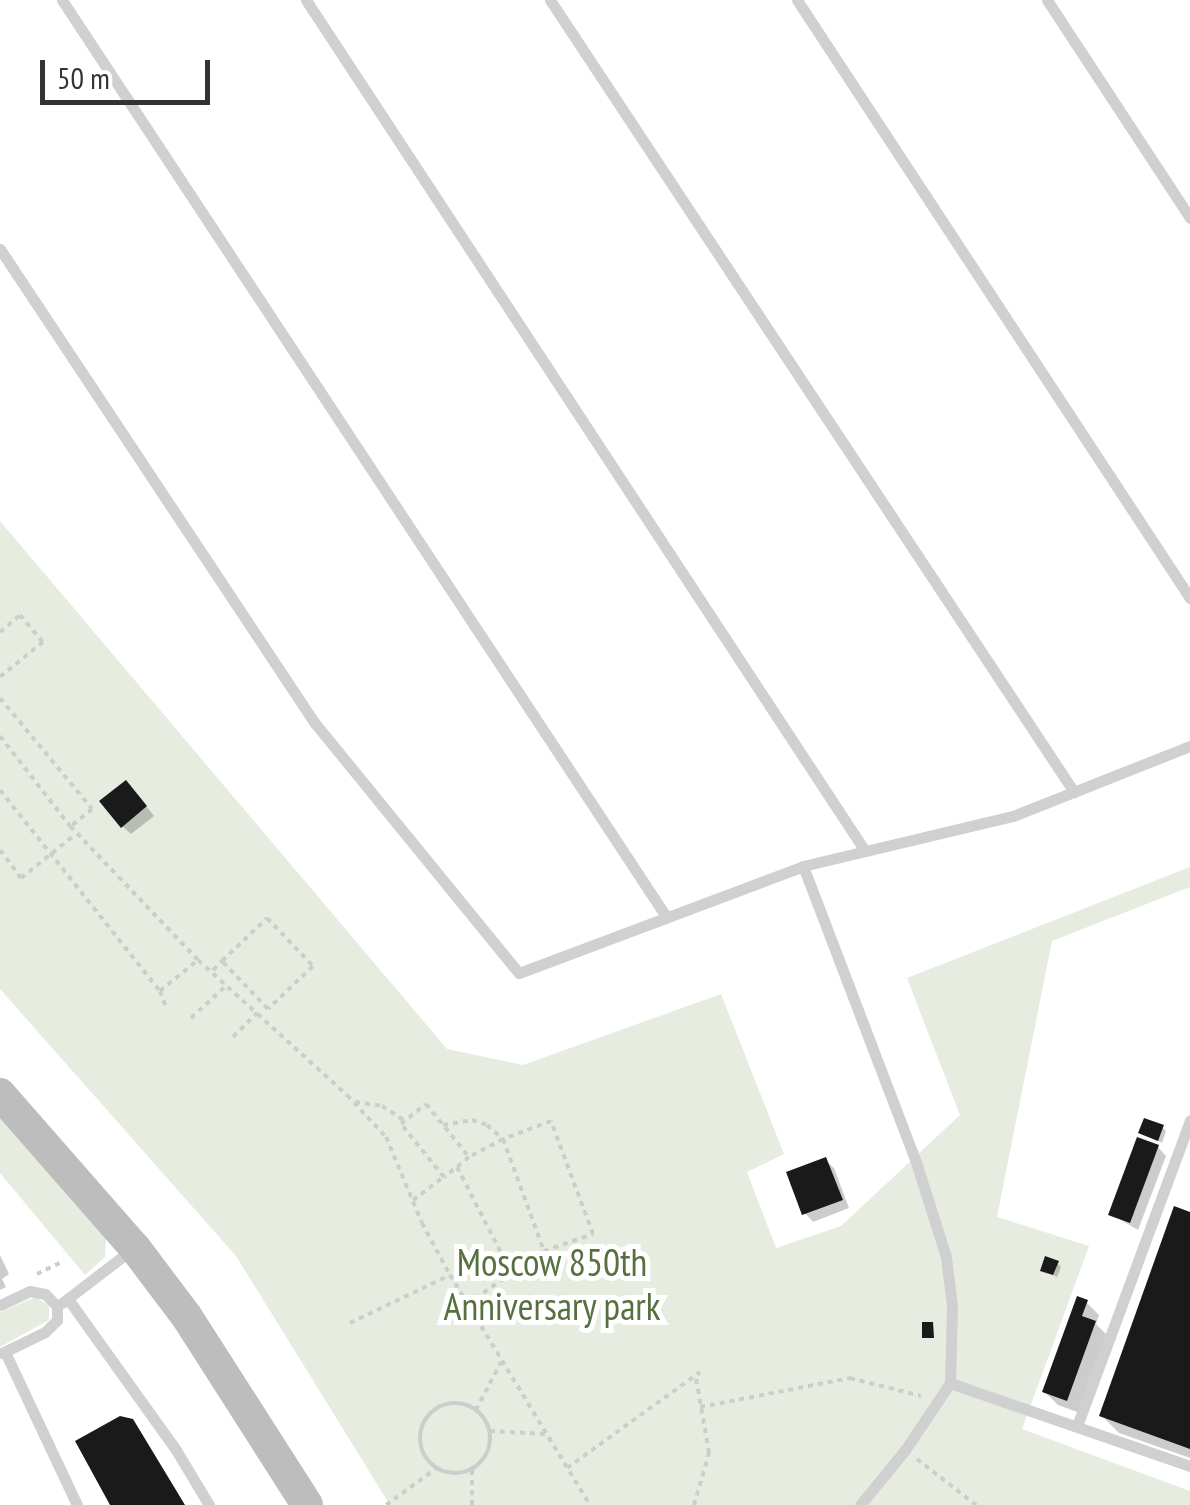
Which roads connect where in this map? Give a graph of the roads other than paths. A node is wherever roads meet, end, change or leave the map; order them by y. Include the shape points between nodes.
1 (62, 0) edge
2 (306, 0) edge
3 (550, 0) edge
4 (797, 0) edge
5 (1048, 0) edge
6 (1190, 218) edge
7 (0, 249) edge
8 (1190, 598) edge
9 (1190, 746) edge
10 (1074, 792) junction
11 (866, 851) junction
12 (803, 866) junction
13 (666, 918) junction
14 (0, 1094) edge
15 (1190, 1120) edge
16 (134, 1248) junction
17 (63, 1302) junction
18 (0, 1305) edge
19 (2, 1353) edge
20 (950, 1383) junction
21 (1077, 1426) junction
22 (1190, 1466) edge
23 (77, 1505) edge
24 (209, 1505) edge
25 (307, 1505) edge
26 (860, 1505) edge

1 - 13 lane
2 - 11 lane
3 - 10 lane
4 - 8 lane
5 - 6 lane
7 - 13 lane via 314,722 519,973
9 - 10 lane
10 - 11 lane via 1013,816
11 - 12 lane
12 - 13 lane
12 - 20 lane via 946,1257
14 - 16 main road
15 - 21 lane
16 - 17 lane
16 - 25 main road via 241,1397
17 - 18 lane via 30,1290
17 - 19 lane via 45,1332
17 - 24 lane via 176,1450
19 - 23 lane
20 - 21 lane
20 - 26 lane
21 - 22 lane

